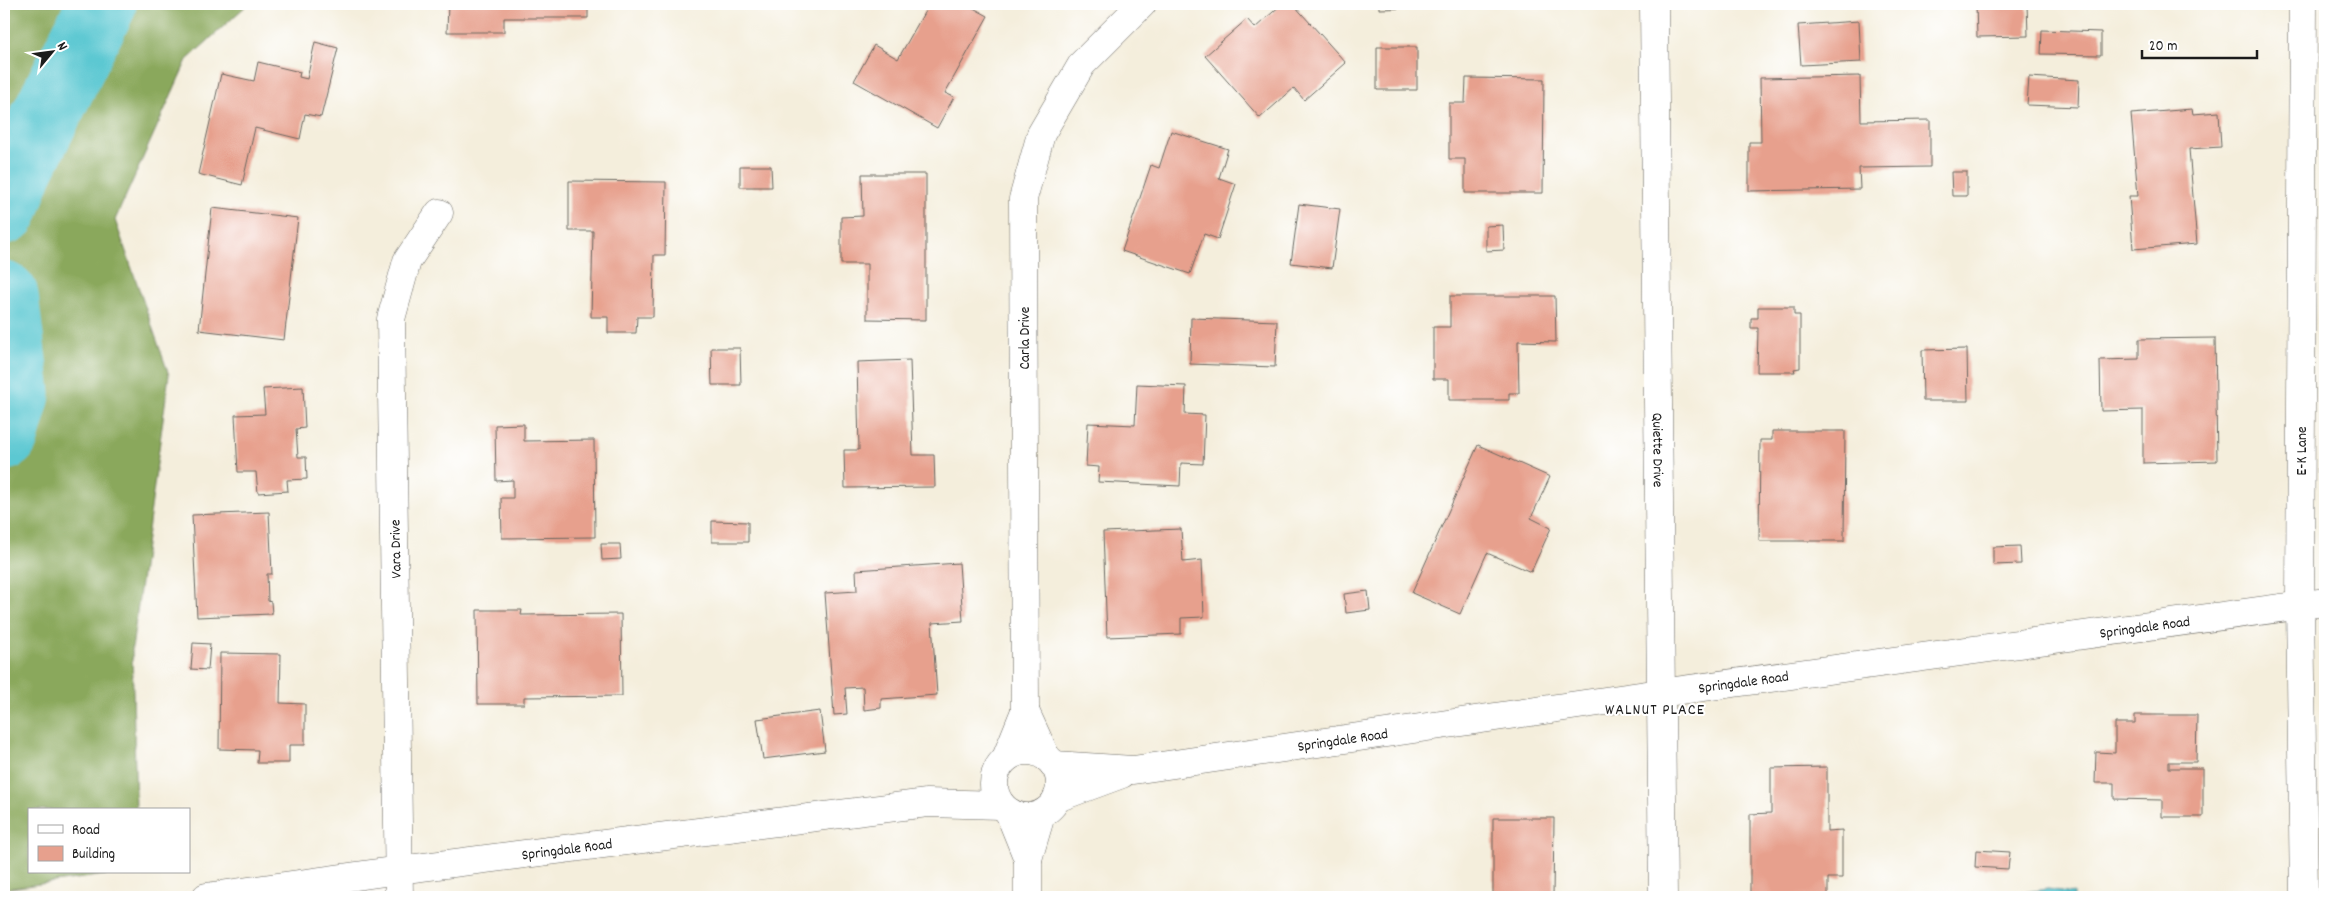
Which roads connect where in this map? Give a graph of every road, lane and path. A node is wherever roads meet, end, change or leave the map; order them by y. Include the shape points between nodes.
1 (1142, 4) edge
2 (1654, 4) edge
3 (2304, 4) edge
4 (439, 213) dead end
5 (2312, 603) edge
6 (1660, 693) junction
7 (1025, 711) junction
8 (1050, 761) junction
9 (1001, 767) junction
10 (1133, 770) junction
11 (926, 803) junction
12 (1049, 806) junction
13 (1005, 809) junction
14 (1028, 859) junction
15 (399, 870) junction
16 (206, 897) edge
17 (399, 897) edge
18 (1028, 897) edge
19 (1663, 897) edge
20 (2304, 897) edge

1 - 7 street, Carla Drive via 1082,64 1041,134 1023,199
2 - 6 street, Quiette Drive
3 - 5 street, E-K Lane
4 - 15 street, Vara Drive via 407,261 392,319
5 - 6 street, Springdale Road
5 - 20 street, E-K Lane
6 - 10 street, Springdale Road
6 - 19 street, Quiette Drive
7 - 8 street, Carla Drive
7 - 9 street, Carla Drive
8 - 9 street via 1036,752 1025,751
8 - 10 street, Springdale Road
8 - 12 street via 1059,776 1060,787
9 - 11 street, Springdale Road
9 - 13 street via 996,796
10 - 12 street, Springdale Road
11 - 13 street, Springdale Road
11 - 15 street, Springdale Road
12 - 13 street via 1030,817
12 - 14 street
13 - 14 street
14 - 18 street
15 - 16 street, Springdale Road
15 - 17 street, Vara Drive

